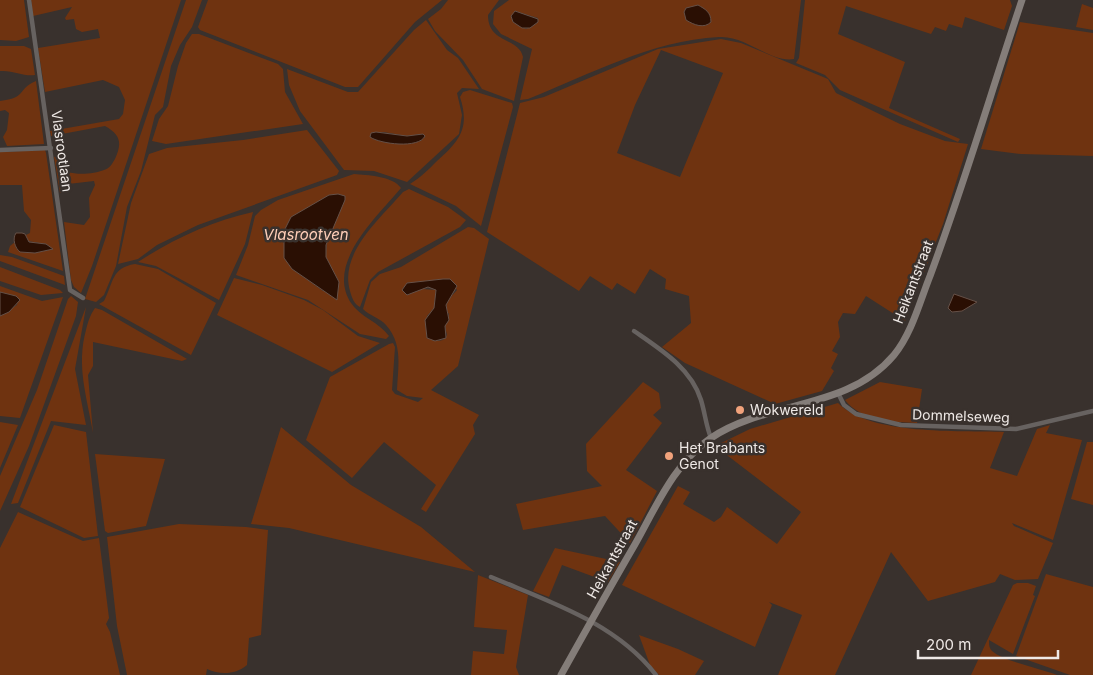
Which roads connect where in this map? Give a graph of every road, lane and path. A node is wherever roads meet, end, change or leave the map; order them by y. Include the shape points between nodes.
1 (29, 0) edge
2 (1022, 0) edge
3 (51, 148) junction
4 (0, 150) edge
5 (83, 298) dead end
6 (634, 331) dead end
7 (838, 393) junction
8 (1093, 411) edge
9 (711, 438) junction
10 (492, 578) dead end
11 (592, 621) junction
12 (562, 675) edge
13 (656, 675) edge

1 - 3 street, Vlasrootlaan
2 - 7 street, Heikantstraat via 945,236 911,324 896,352 881,369
3 - 4 street
3 - 5 street, Vlasrootlaan via 70,290
6 - 9 street via 679,364 702,402
7 - 8 street, Dommelseweg via 844,405 856,414 901,425 1016,429
7 - 9 street, Heikantstraat via 743,422
9 - 11 street, Heikantstraat via 677,473
10 - 11 street
11 - 12 street, Heikantstraat
11 - 13 street via 646,662

